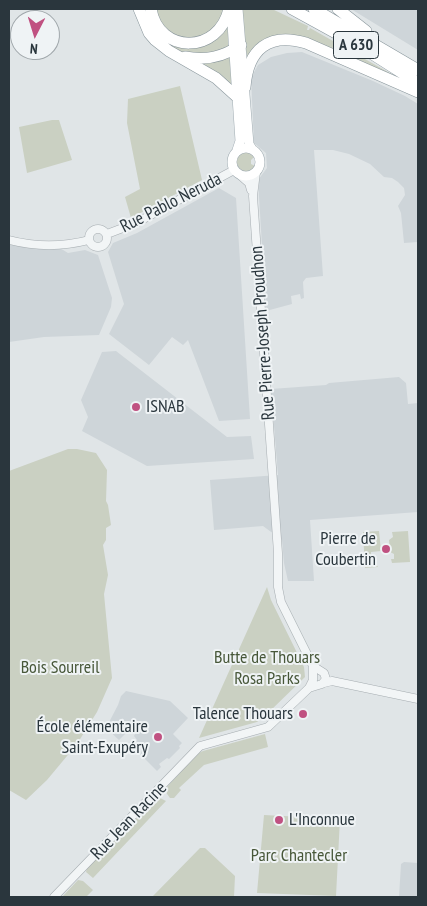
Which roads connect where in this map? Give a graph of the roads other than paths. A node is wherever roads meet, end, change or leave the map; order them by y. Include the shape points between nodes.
1 (139, 9) edge
2 (150, 9) edge
3 (230, 9) edge
4 (238, 9) edge
5 (292, 9) edge
6 (314, 9) edge
7 (338, 9) edge
8 (378, 46) junction
9 (237, 48) junction
10 (178, 56) junction
11 (418, 70) edge
12 (418, 83) edge
13 (245, 87) junction
14 (418, 92) edge
15 (236, 96) junction
16 (252, 149) junction
17 (237, 150) junction
18 (234, 170) junction
19 (256, 172) junction
20 (242, 176) junction
21 (253, 196) junction
22 (107, 234) junction
23 (9, 240) edge
24 (89, 240) junction
25 (321, 679) junction
26 (418, 699) edge
27 (54, 897) edge

1 - 10 highway via 149,33
2 - 3 highway via 162,33 191,44 218,31
3 - 9 main road
4 - 9 main road
5 - 12 highway, A 630
6 - 8 highway, A 630
7 - 8 highway via 372,35
8 - 11 highway, A 630
9 - 10 highway via 210,58
9 - 13 main road
9 - 15 main road
10 - 15 highway via 216,78
13 - 14 highway via 250,61 266,44 279,39 306,43
13 - 16 main road
15 - 17 main road via 240,141
16 - 17 main road
16 - 19 main road via 260,159
17 - 18 main road via 231,162
18 - 20 main road
18 - 22 street, Rue Pablo Neruda via 136,223
19 - 20 main road
19 - 21 street, Rue Pierre-Joseph Proudhon
20 - 21 street, Rue Pierre-Joseph Proudhon via 249,183
21 - 25 street, Rue Pierre-Joseph Proudhon via 273,470 278,592
22 - 24 street via 96,228
22 - 24 street via 108,240 102,247 94,246
23 - 24 street via 47,246
25 - 26 street
25 - 27 street, Rue Jean Racine via 268,727 203,744

